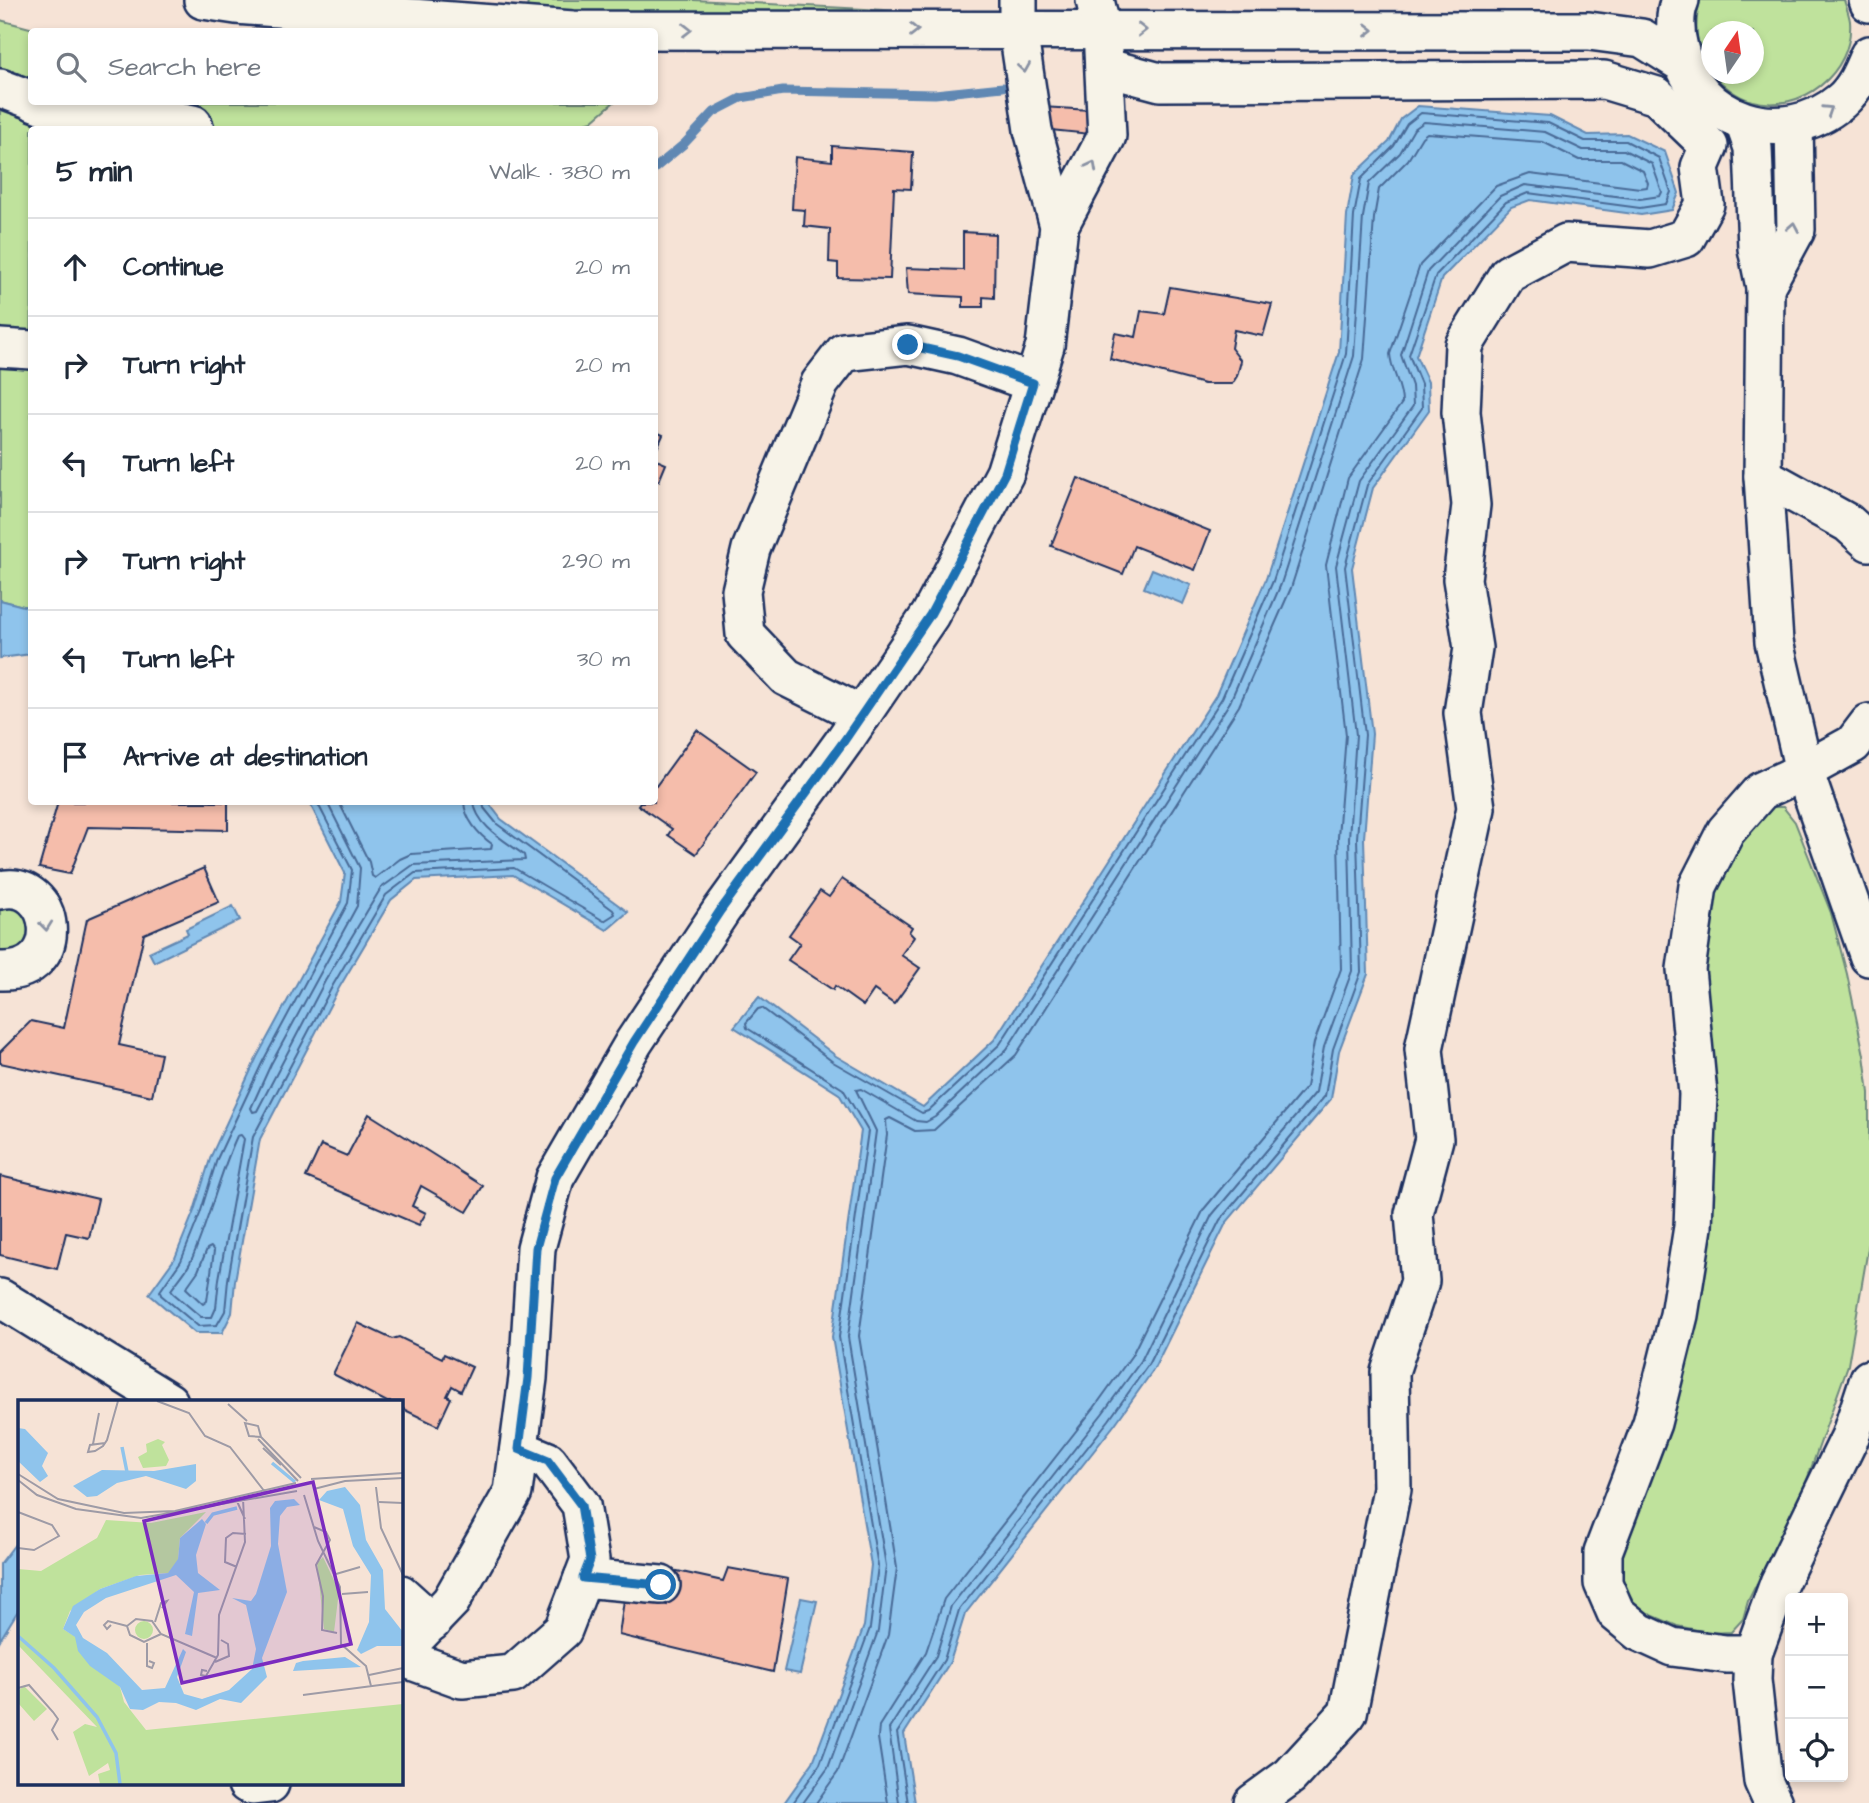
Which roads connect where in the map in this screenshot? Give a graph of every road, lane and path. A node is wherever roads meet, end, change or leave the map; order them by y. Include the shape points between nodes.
1 (203, 0) edge
2 (1680, 0) edge
3 (1018, 15) edge
4 (1099, 15) edge
5 (546, 28) edge
6 (632, 28) edge
7 (1682, 63) junction
8 (1104, 67) junction
9 (1866, 70) edge
10 (0, 88) edge
11 (28, 99) edge
12 (43, 105) edge
13 (1794, 124) junction
14 (194, 126) edge
15 (1749, 135) junction
16 (1059, 226) junction
17 (1765, 288) junction
18 (0, 348) edge
19 (28, 350) edge
20 (1033, 383) junction
21 (1763, 476) junction
22 (1869, 542) edge
23 (862, 715) junction
24 (1869, 723) edge
25 (1804, 771) junction
26 (0, 890) edge
27 (1869, 957) edge
28 (0, 971) edge
29 (0, 1298) edge
30 (1869, 1379) edge
31 (166, 1400) edge
32 (519, 1449) junction
33 (583, 1578) junction
34 (661, 1585) dead end
35 (402, 1595) edge
36 (432, 1622) junction
37 (402, 1654) edge
38 (1753, 1654) junction
39 (402, 1655) edge
40 (1253, 1803) edge
41 (1773, 1803) edge

1 -> 5 street
2 - 7 street via 1676,34
3 - 4 street
6 -> 3 street
3 -> 16 street via 1033,130
4 -> 7 street via 1589,30 1642,38
4 - 8 street
7 - 15 street via 1696,89
16 -> 8 street via 1107,136
8 - 40 street via 1160,82 1604,80 1657,96 1709,146 1700,167 1705,204 1686,238 1650,249 1566,243 1507,274 1464,345 1461,412 1471,505 1462,579 1473,648 1463,713 1476,808 1423,1049 1434,1139 1414,1213 1420,1281 1390,1371 1392,1489 1348,1713 1290,1776
13 -> 9 street via 1820,116 1842,100
10 - 11 street
12 - 14 street via 64,113 150,115
13 - 15 street via 1769,126
17 -> 13 street via 1796,230
15 - 17 street via 1730,194 1732,243
16 - 20 street via 1045,346
17 - 21 street
18 - 19 street
20 - 23 street via 1005,473 930,615
20 - 23 street via 958,356 908,345 844,352 820,383 751,549 741,592 745,634 786,677
21 - 22 street via 1848,523
21 - 25 street via 1774,642
23 - 32 street via 720,911 634,1042 555,1178 536,1248
24 - 25 street via 1853,744
25 - 27 street
25 - 38 street via 1761,791 1726,831 1698,886 1686,969 1698,1094 1693,1227 1679,1315 1652,1423 1603,1552 1603,1583 1616,1613 1639,1632 1672,1647
26 -> 28 street via 27,893 42,907 49,926 46,946 34,962 16,972
29 - 31 street
30 - 38 street via 1850,1437 1779,1583
32 - 33 street via 548,1461 581,1505 590,1560
32 - 36 street via 513,1492 451,1601
33 - 34 street
33 - 39 street via 563,1630 513,1674 462,1679
35 - 36 street
36 - 37 street
38 - 41 street via 1763,1781

